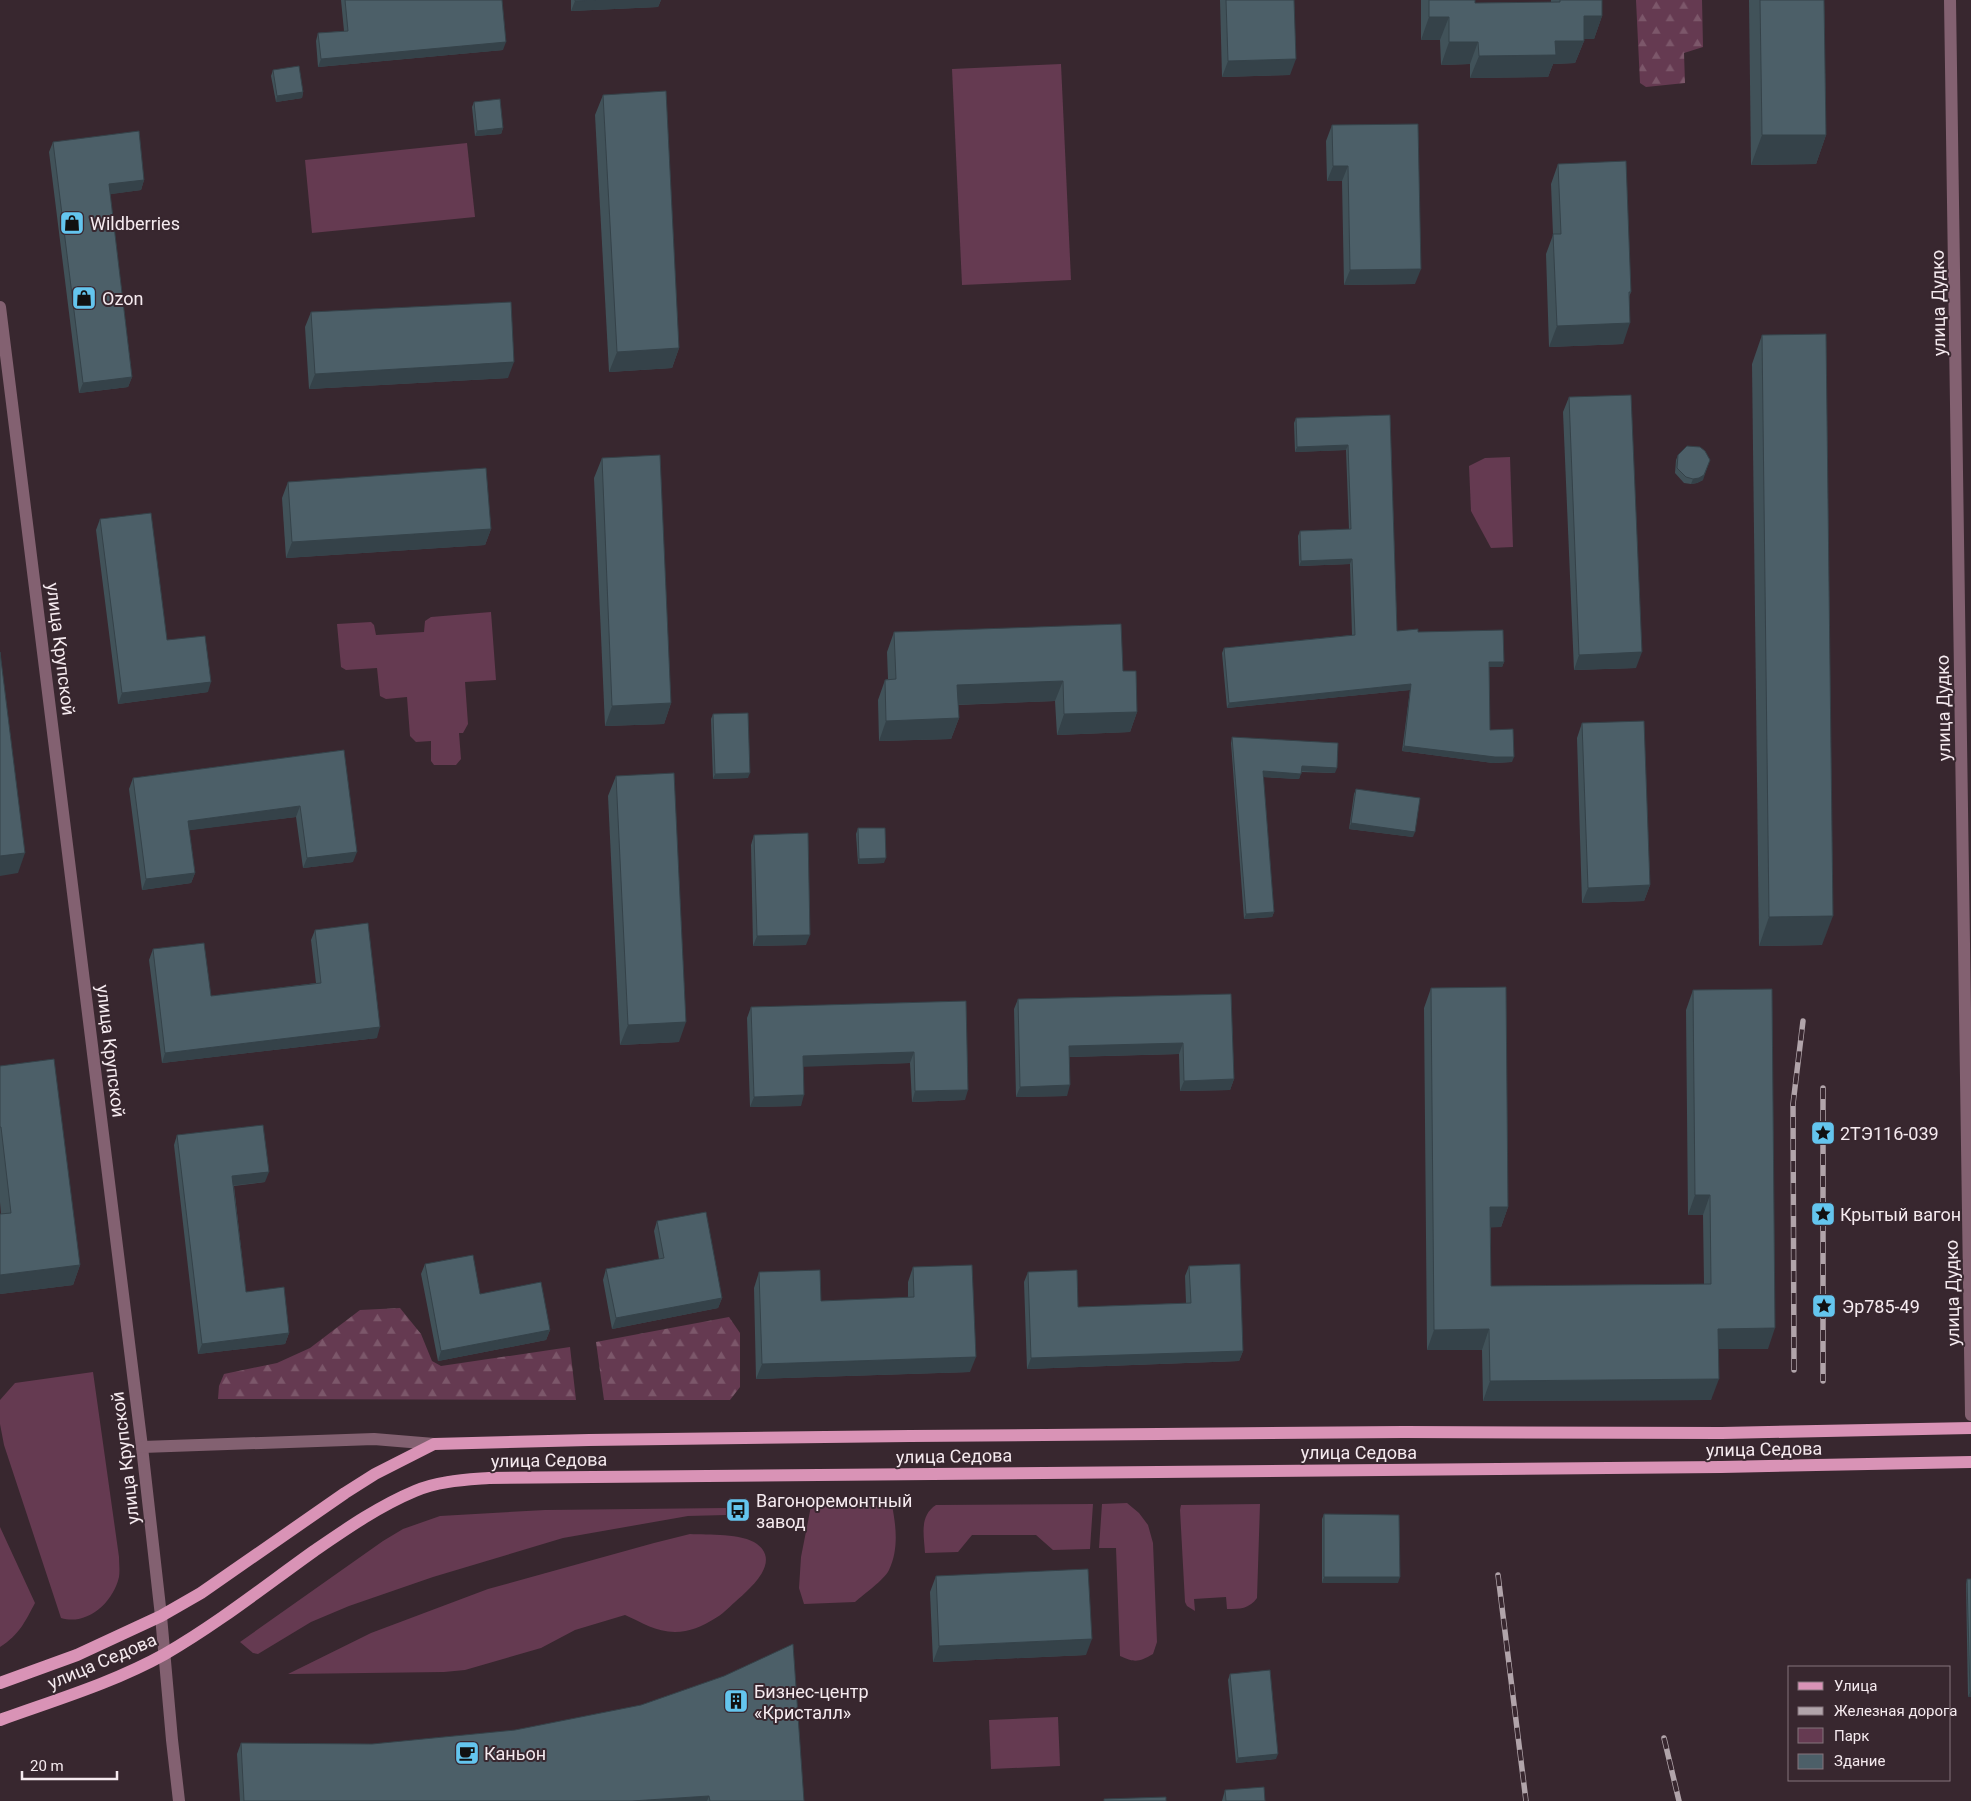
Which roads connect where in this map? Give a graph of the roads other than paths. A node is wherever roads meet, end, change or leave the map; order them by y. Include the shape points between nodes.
1 (1950, 0) edge
2 (0, 307) edge
3 (1971, 1415) edge
4 (1971, 1428) edge
5 (434, 1444) junction
6 (142, 1447) junction
7 (1971, 1462) edge
8 (161, 1616) junction
9 (165, 1654) junction
10 (0, 1683) edge
11 (0, 1720) edge
12 (179, 1801) edge

1 - 3 street, улица Дудко
2 - 6 street, улица Крупской
4 - 5 main road, улица Седова via 1722,1433 910,1436
5 - 6 street, улица Седова via 374,1439
5 - 8 main road, улица Седова via 375,1474 201,1593
6 - 8 street, улица Крупской
7 - 9 main road, улица Седова via 466,1480 416,1490 358,1521
8 - 9 street, улица Крупской
8 - 10 main road, улица Седова via 77,1655
9 - 11 main road, улица Седова via 89,1688
9 - 12 street, улица Крупской

